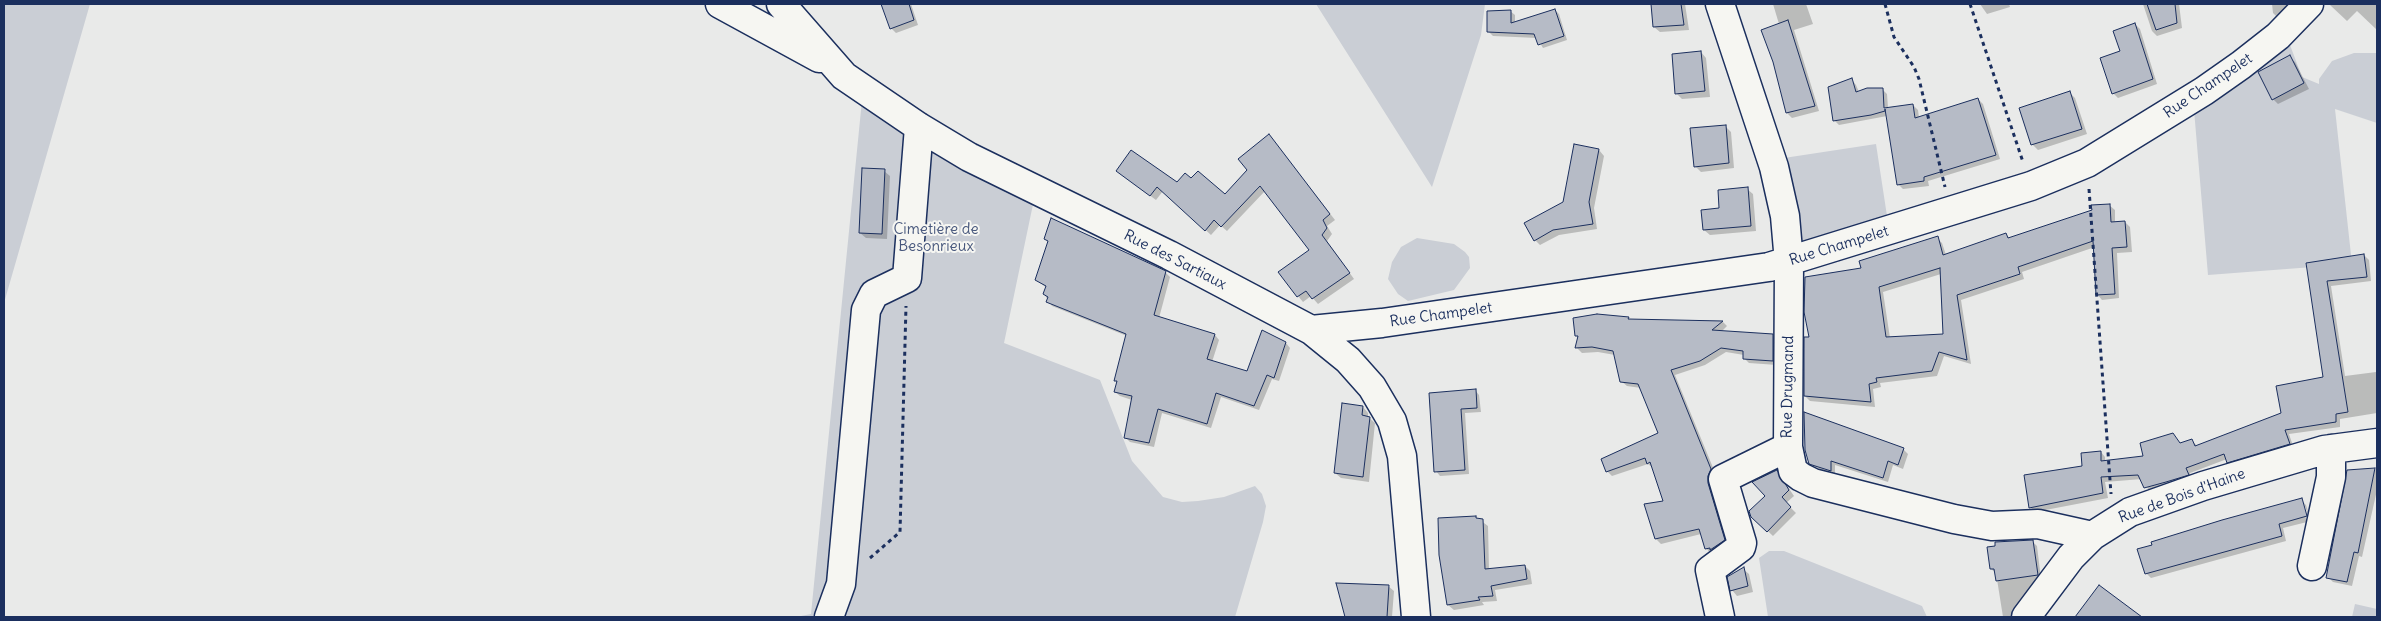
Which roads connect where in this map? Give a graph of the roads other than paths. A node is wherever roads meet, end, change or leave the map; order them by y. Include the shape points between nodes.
1 (720, 4) edge
2 (781, 4) edge
3 (1720, 4) edge
4 (2309, 4) edge
5 (833, 66) junction
6 (919, 127) junction
7 (1789, 262) junction
8 (1311, 330) junction
9 (2377, 443) edge
10 (1788, 447) junction
11 (2331, 449) junction
12 (2092, 536) junction
13 (2312, 566) dead end
14 (828, 617) edge
15 (1416, 617) edge
16 (1720, 617) edge
17 (2026, 617) edge

1 - 5 street
2 - 5 street, Rue des Sartiaux
3 - 7 street, Rue Drugmand via 1774,166 1785,216
4 - 7 street, Rue Champelet via 2278,36 2242,65 2087,163 2030,186
5 - 6 street, Rue des Sartiaux
6 - 8 street, Rue des Sartiaux via 969,157 1170,255
6 - 14 street via 907,278 874,294 866,310 841,584
7 - 8 street, Rue Champelet via 1408,320
7 - 10 street, Rue Drugmand
8 - 15 street, Rue des Sartiaux via 1359,371 1392,421 1405,475
9 - 11 street, Rue de Bois d'Haine
10 - 12 street, Rue Drugmand via 1793,470 1813,483 1954,519 1992,526 2038,524
10 - 16 street via 1724,479 1742,543 1710,570
11 - 12 street, Rue de Bois d'Haine via 2203,486 2130,512
11 - 13 street via 2331,477
12 - 17 street, Rue de Bois d'Haine via 2071,557

